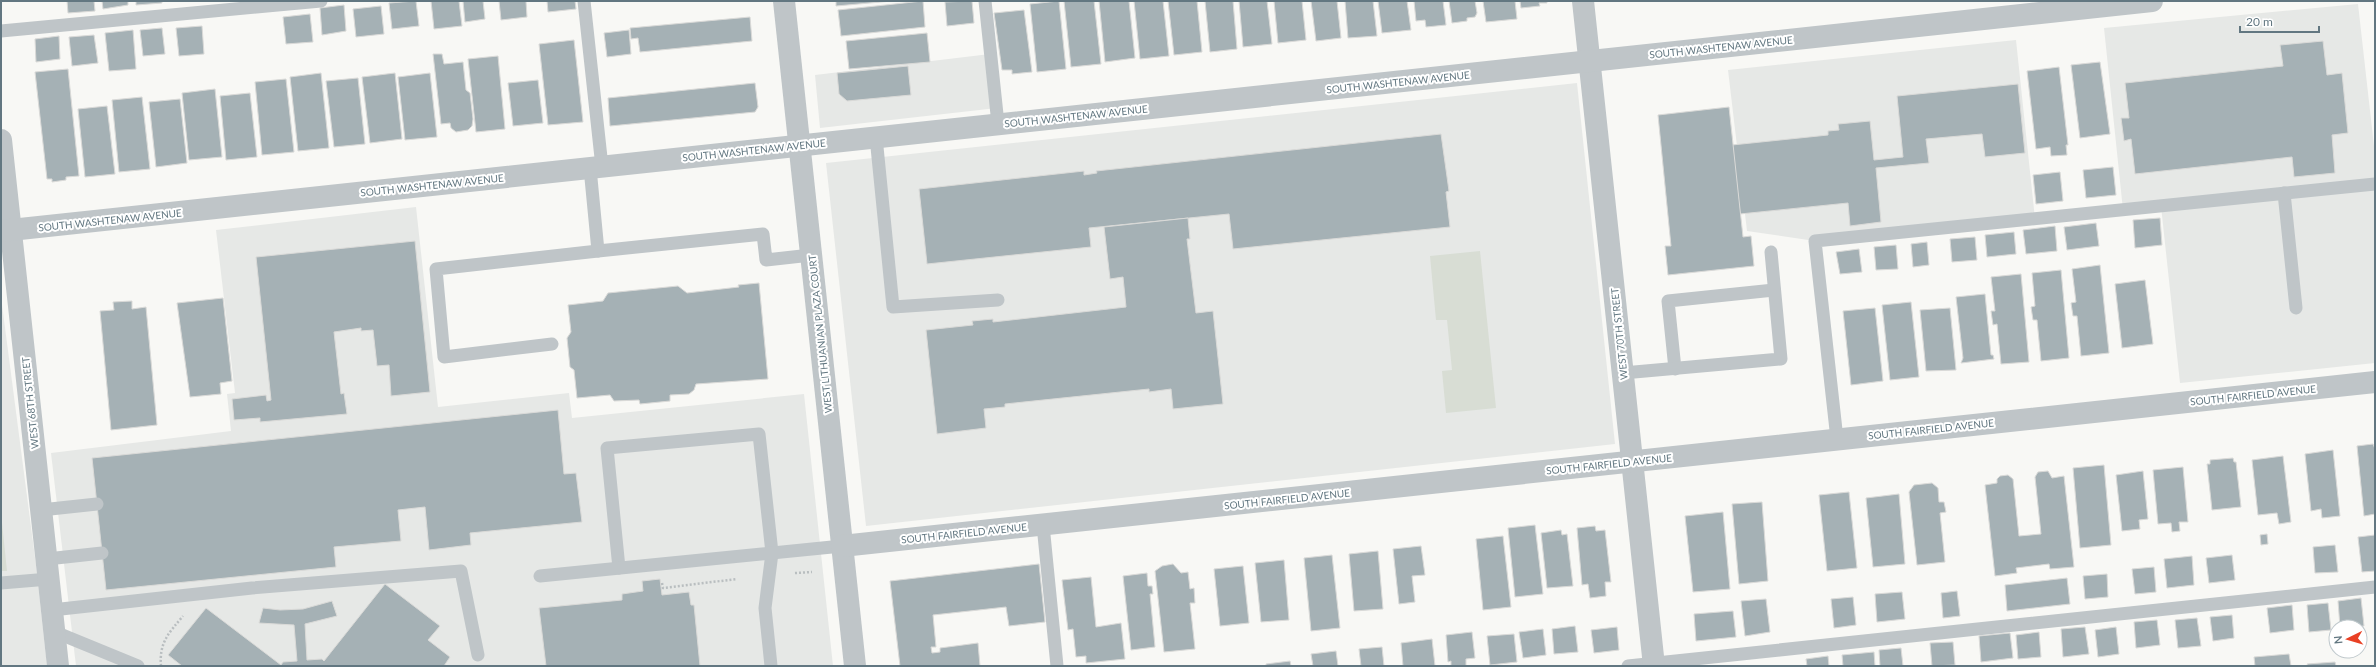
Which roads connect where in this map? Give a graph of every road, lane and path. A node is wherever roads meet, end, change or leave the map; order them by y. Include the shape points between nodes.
1 (321, 1) edge
2 (584, 1) edge
3 (784, 1) edge
4 (985, 1) edge
5 (1583, 1) edge
6 (2152, 1) edge
7 (1, 31) edge
8 (1590, 61) junction
9 (998, 124) junction
10 (876, 138) junction
11 (1, 140) edge
12 (800, 146) junction
13 (596, 167) junction
14 (2375, 184) edge
15 (2284, 193) junction
16 (6, 231) edge
17 (598, 251) junction
18 (1771, 252) dead end
19 (811, 255) junction
20 (1774, 290) junction
21 (998, 300) dead end
22 (2296, 308) dead end
23 (552, 344) dead end
24 (1675, 369) junction
25 (1623, 373) junction
26 (2375, 382) edge
27 (1837, 439) junction
28 (1632, 462) junction
29 (97, 504) dead end
30 (41, 510) junction
31 (1043, 525) junction
32 (842, 546) junction
33 (102, 553) dead end
34 (772, 553) junction
35 (619, 568) junction
36 (48, 569) junction
37 (540, 576) dead end
38 (1, 583) edge
39 (2375, 587) edge
40 (52, 610) junction
41 (184, 614) dead end
42 (55, 632) junction
43 (478, 656) dead end
44 (1654, 665) edge
45 (58, 666) edge
46 (138, 666) edge
47 (161, 666) edge
48 (771, 666) edge
49 (855, 666) edge
50 (1057, 666) edge
51 (1628, 666) edge

1 - 7 lane
2 - 13 lane
3 - 12 street, WEST LITHUANIAN PLAZA COURT
4 - 9 lane
5 - 8 street, WEST 70TH STREET
6 - 8 street, SOUTH WASHTENAW AVENUE
8 - 9 street, SOUTH WASHTENAW AVENUE
8 - 25 street, WEST 70TH STREET
9 - 10 street, SOUTH WASHTENAW AVENUE
10 - 12 street, SOUTH WASHTENAW AVENUE
10 - 21 lane via 893,307
11 - 16 street, WEST 68TH STREET
12 - 13 street, SOUTH WASHTENAW AVENUE
12 - 19 street, WEST LITHUANIAN PLAZA COURT
13 - 16 street, SOUTH WASHTENAW AVENUE
13 - 17 lane
14 - 15 lane
15 - 22 lane
15 - 27 lane via 1815,241
16 - 30 street, WEST 68TH STREET
17 - 19 lane via 762,234 766,260
17 - 23 lane via 436,269 444,357
18 - 20 lane
19 - 32 street, WEST LITHUANIAN PLAZA COURT
20 - 24 lane via 1668,301
20 - 24 lane via 1781,359
24 - 25 lane
25 - 28 street, WEST 70TH STREET
26 - 27 street, SOUTH FAIRFIELD AVENUE
27 - 28 street, SOUTH FAIRFIELD AVENUE
28 - 31 street, SOUTH FAIRFIELD AVENUE
28 - 44 street, WEST 70TH STREET
29 - 30 lane
30 - 36 street, WEST 68TH STREET
31 - 32 street, SOUTH FAIRFIELD AVENUE
31 - 50 lane
32 - 34 lane
32 - 49 street, WEST LITHUANIAN PLAZA COURT
33 - 36 lane
34 - 35 lane
34 - 35 lane via 758,434 607,448
34 - 48 lane via 765,608
35 - 37 lane
36 - 38 lane
36 - 40 street, WEST 68TH STREET
39 - 44 lane
40 - 42 street, WEST 68TH STREET
40 - 43 lane via 252,588 460,571
41 - 47 path via 166,637 160,652
42 - 45 street, WEST 68TH STREET
42 - 46 lane
44 - 51 lane

